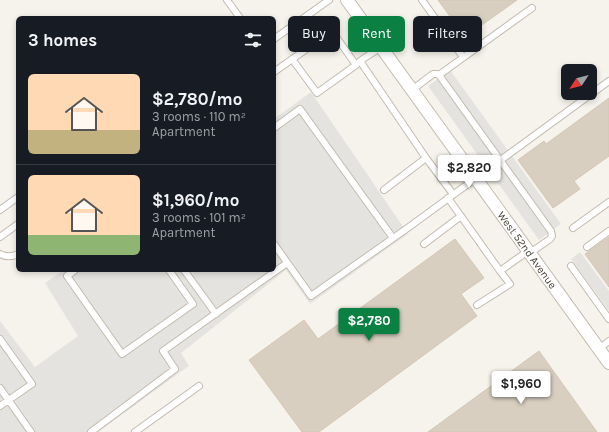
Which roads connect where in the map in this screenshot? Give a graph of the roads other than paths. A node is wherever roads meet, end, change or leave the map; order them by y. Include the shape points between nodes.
1 (227, 0) edge
2 (329, 0) edge
3 (348, 0) edge
4 (422, 0) edge
5 (532, 8) dead end
6 (239, 16) edge
7 (359, 16) edge
8 (276, 38) edge
9 (374, 52) edge
10 (385, 52) edge
11 (463, 57) junction
12 (292, 59) junction
13 (358, 63) junction
14 (276, 71) edge
15 (439, 75) junction
16 (609, 81) edge
17 (412, 90) junction
18 (276, 127) edge
19 (426, 158) junction
20 (500, 160) junction
21 (475, 178) junction
22 (384, 190) dead end
23 (450, 196) junction
24 (16, 198) edge
25 (609, 202) edge
26 (0, 210) edge
27 (461, 216) junction
28 (16, 225) edge
29 (573, 228) dead end
30 (609, 231) edge
31 (0, 237) edge
32 (393, 238) junction
33 (424, 244) dead end
34 (276, 247) edge
35 (587, 247) dead end
36 (529, 252) junction
37 (0, 254) edge
38 (16, 255) edge
39 (8, 256) junction
40 (0, 262) edge
41 (287, 263) junction
42 (571, 266) dead end
43 (276, 271) edge
44 (500, 271) junction
45 (72, 272) edge
46 (170, 272) edge
47 (185, 272) edge
48 (274, 272) edge
49 (477, 305) dead end
50 (216, 314) junction
51 (609, 319) edge
52 (0, 339) edge
53 (609, 341) edge
54 (599, 349) junction
55 (609, 363) edge
56 (199, 386) dead end
57 (0, 388) edge
58 (8, 400) junction
59 (0, 406) edge
60 (31, 432) edge
61 (91, 432) edge
62 (135, 432) edge

1 - 6 lane
2 - 8 lane
3 - 7 street, West 52nd Avenue
4 - 11 lane
5 - 11 lane
9 - 13 lane
10 - 17 street, West 52nd Avenue
11 - 15 lane
12 - 13 lane via 332,31
12 - 13 lane via 316,93
12 - 14 lane
13 - 19 lane
15 - 17 lane via 433,74
15 - 20 lane
16 - 20 lane
17 - 21 street, West 52nd Avenue
18 - 32 lane via 300,109
19 - 22 lane
19 - 23 lane
20 - 21 lane
20 - 36 lane via 551,232 550,239
21 - 23 lane
21 - 36 street, West 52nd Avenue
23 - 27 lane
23 - 32 lane
24 - 26 lane
25 - 29 lane
27 - 33 lane
27 - 44 lane
28 - 31 lane
30 - 35 lane
32 - 41 lane via 312,296
34 - 41 lane
36 - 44 lane
36 - 54 street, West 52nd Avenue
37 - 39 lane
38 - 39 lane
39 - 40 lane
41 - 43 lane
42 - 51 lane
44 - 49 lane via 510,284
45 - 46 lane via 67,276 122,354 193,304
47 - 50 lane
48 - 50 lane
50 - 61 lane via 163,351 175,369
52 - 58 lane via 32,384
53 - 54 lane
54 - 55 street, West 52nd Avenue
56 - 62 lane
57 - 58 lane
58 - 59 lane
58 - 60 lane

